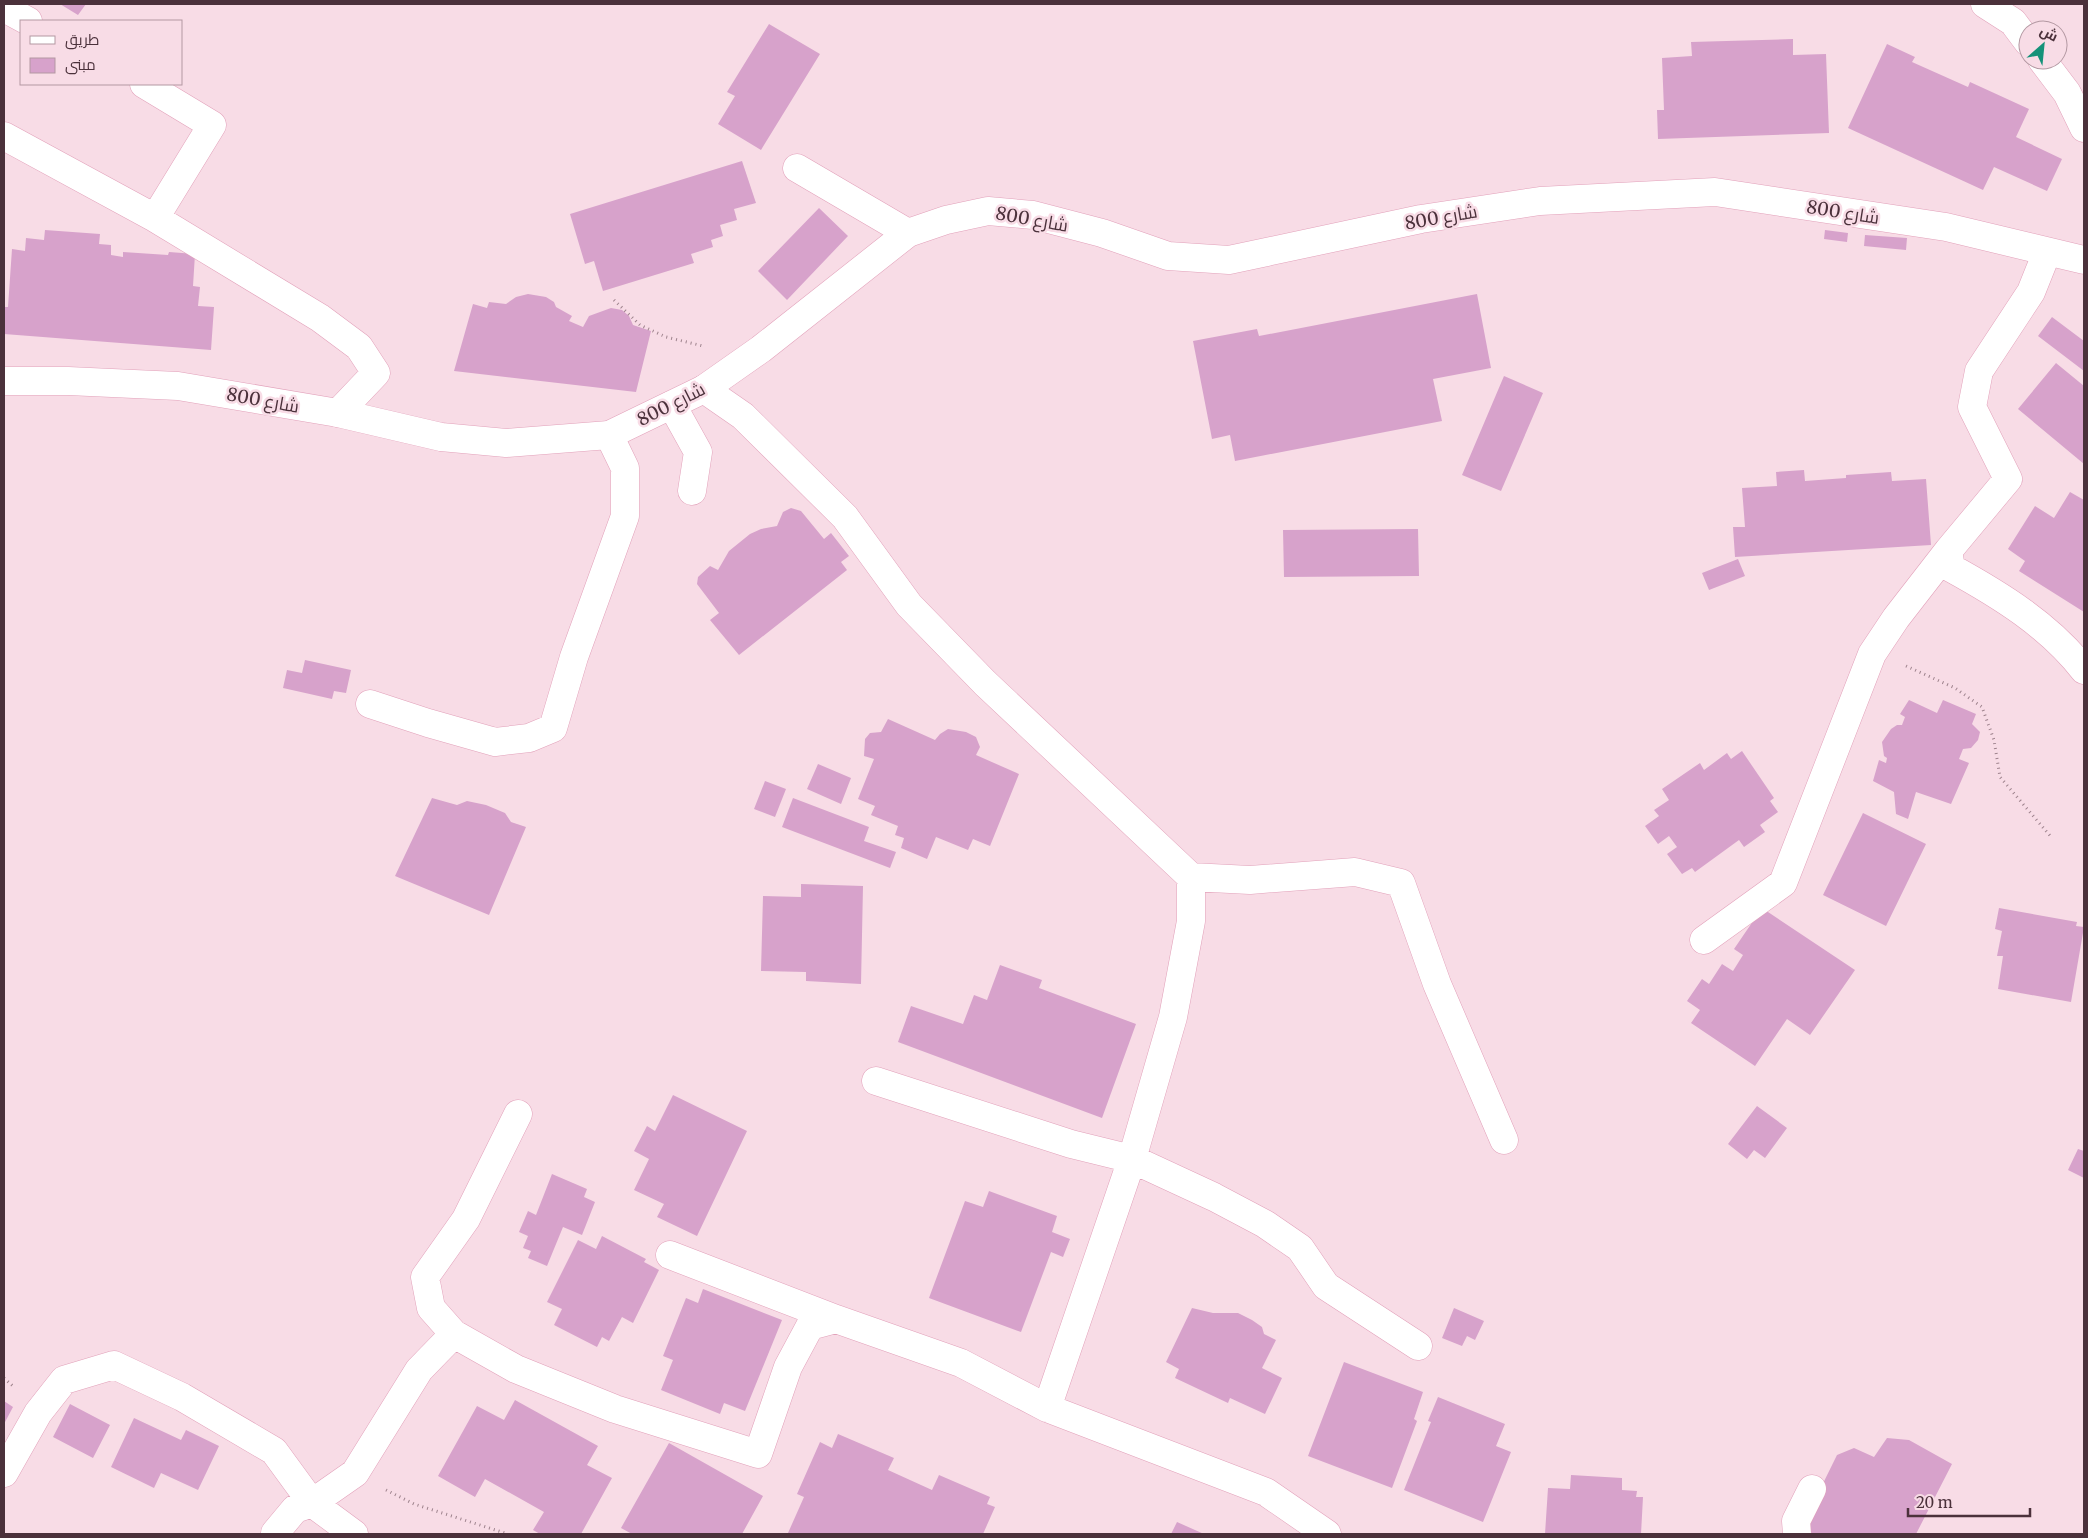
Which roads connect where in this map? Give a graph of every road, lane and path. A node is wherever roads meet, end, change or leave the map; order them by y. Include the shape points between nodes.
1 (1985, 4) edge
2 (4, 8) edge
3 (26, 20) edge
4 (2018, 29) edge
5 (2050, 70) edge
6 (146, 85) edge
7 (2084, 128) edge
8 (4, 136) edge
9 (797, 168) dead end
10 (155, 218) junction
11 (908, 233) junction
12 (2047, 252) junction
13 (2084, 260) edge
14 (614, 300) dead end
15 (706, 347) dead end
16 (4, 381) edge
17 (704, 389) junction
18 (672, 405) junction
19 (338, 413) junction
20 (609, 435) junction
21 (692, 491) dead end
22 (1948, 551) junction
23 (1872, 654) junction
24 (2084, 670) edge
25 (370, 704) dead end
26 (2052, 838) dead end
27 (1191, 877) junction
28 (1704, 940) dead end
29 (876, 1081) dead end
30 (518, 1114) dead end
31 (1504, 1140) dead end
32 (1132, 1159) junction
33 (670, 1255) dead end
34 (836, 1319) junction
35 (454, 1334) junction
36 (1418, 1346) dead end
37 (1048, 1408) junction
38 (4, 1473) edge
39 (355, 1473) junction
40 (1812, 1489) dead end
41 (312, 1503) junction
42 (275, 1533) edge
43 (354, 1534) edge
44 (508, 1534) edge
45 (1327, 1534) edge
46 (1797, 1534) edge

1 - 4 street
2 - 3 street
5 - 7 street via 2068,93
6 - 10 street via 212,125
8 - 10 street
9 - 11 street
10 - 19 street via 320,318 359,347 376,373
11 - 12 street, شارع 800 via 988,211 1042,218 1102,233 1168,256 1229,260 1421,219 1540,201 1715,192 1946,227
11 - 17 street, شارع 800 via 761,349
12 - 13 street, شارع 800
12 - 22 street via 2032,292 1979,372 1972,406 2008,479
14 - 15 path via 640,325 666,337
16 - 19 street, شارع 800 via 178,386
17 - 18 street, شارع 800
17 - 27 street via 744,416 844,517 909,606
18 - 20 street, شارع 800
18 - 21 street via 698,452
19 - 20 street, شارع 800 via 441,437 506,443
20 - 25 street via 625,468 625,516 574,657 553,728 529,738 495,742
22 - 23 street
22 - 24 street via 1951,568 2040,624
23 - 26 path via 1908,666 1955,688 1982,707 1994,740 2000,777
23 - 28 street via 1783,883
27 - 31 street via 1250,880 1355,872 1401,883 1437,984
27 - 32 street via 1191,920 1173,1017
29 - 32 street via 1070,1144
30 - 35 street via 466,1219 425,1277 431,1308
32 - 36 street via 1265,1224 1300,1248 1326,1286
32 - 37 street
33 - 34 street
34 - 35 street via 810,1326 788,1367 758,1454 615,1409 516,1369
34 - 37 street via 961,1363
35 - 39 street via 419,1370
37 - 45 street via 1266,1492
38 - 41 street via 38,1413 64,1380 114,1365 182,1397 274,1451
39 - 41 street
39 - 44 path via 414,1504
40 - 46 street via 1796,1521
41 - 42 street via 295,1509
41 - 43 street

